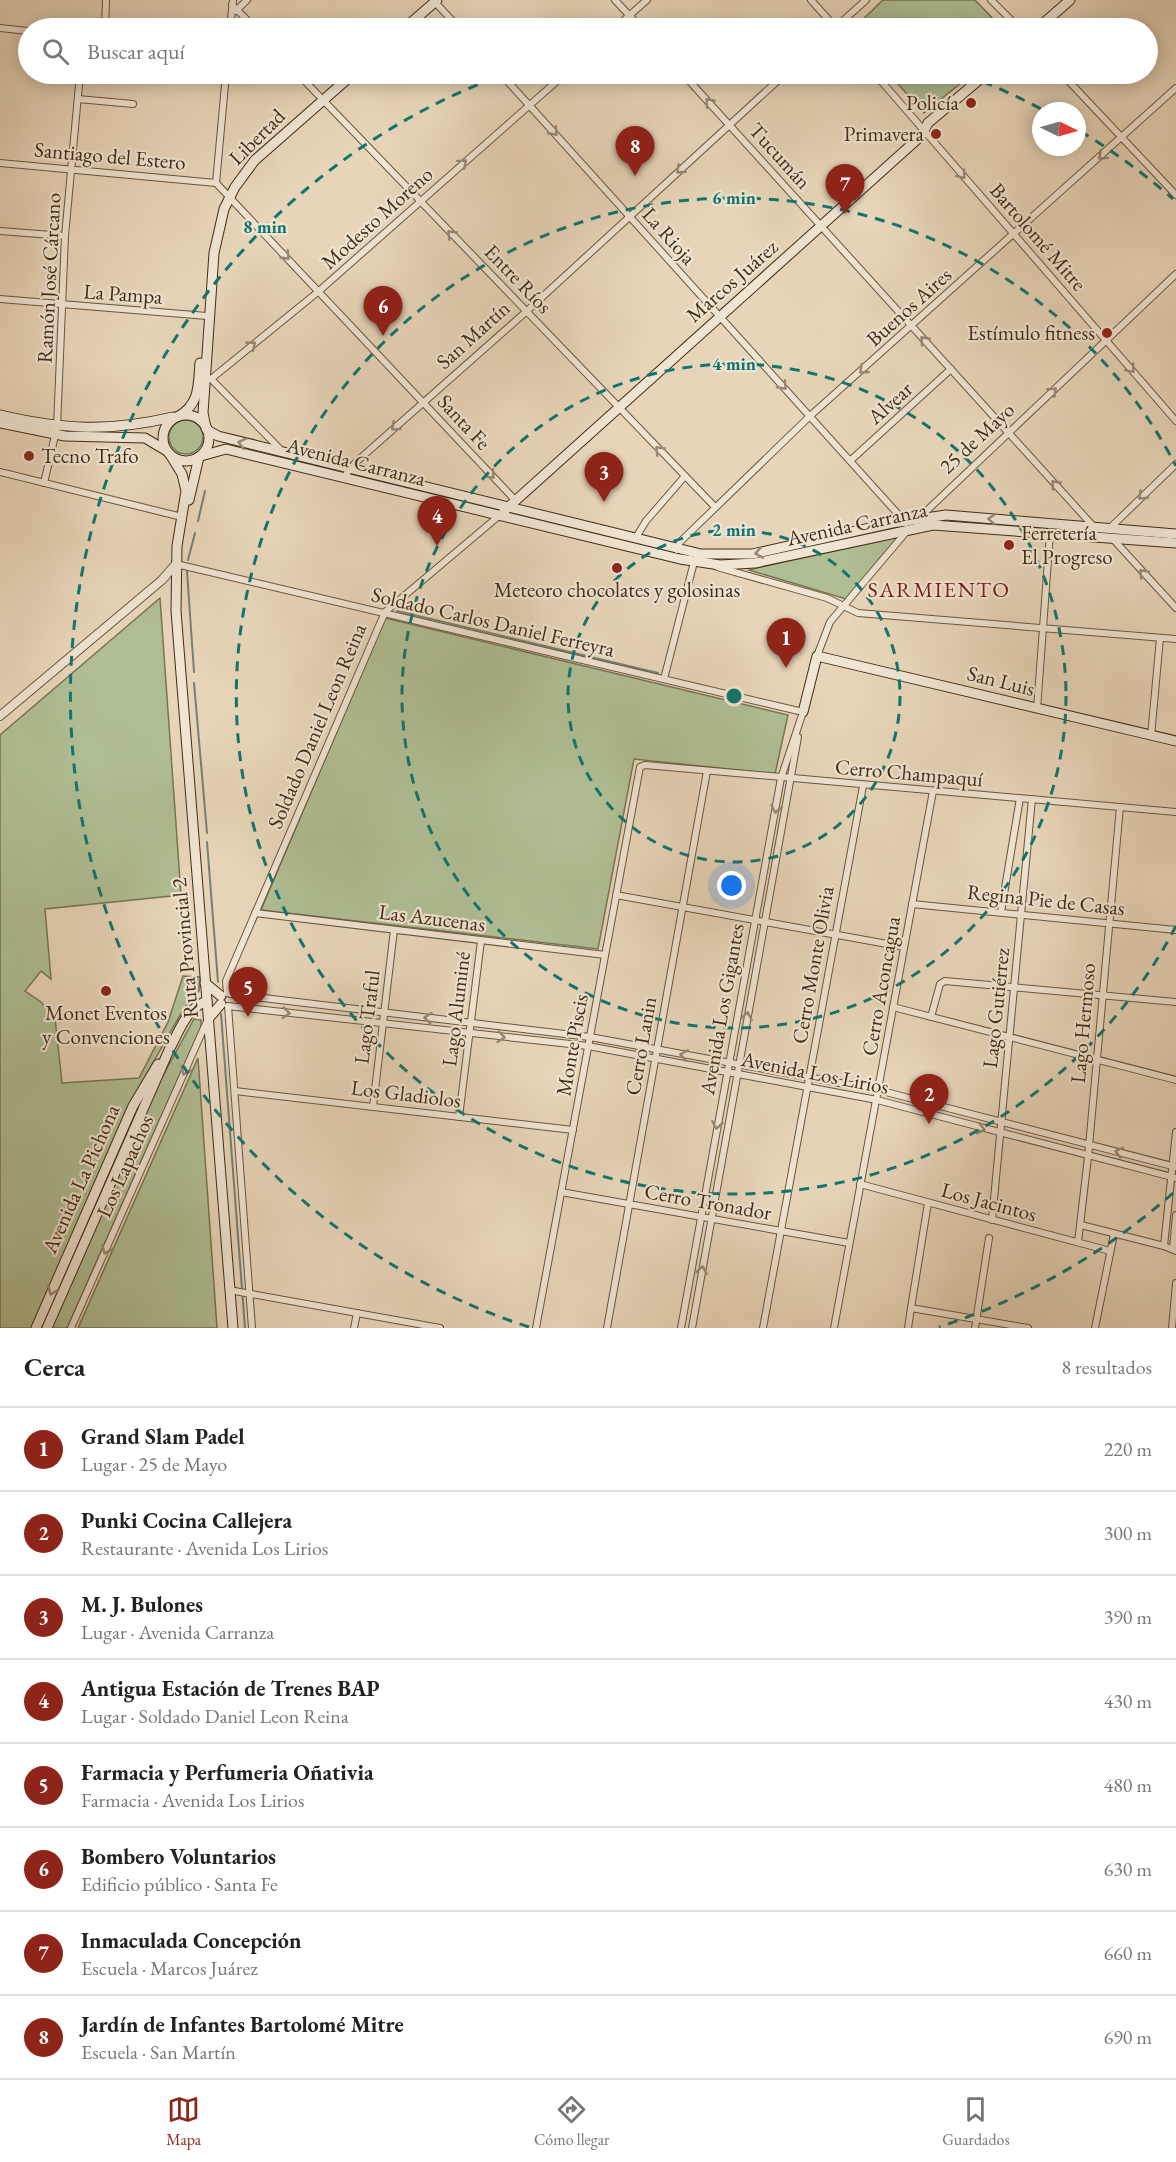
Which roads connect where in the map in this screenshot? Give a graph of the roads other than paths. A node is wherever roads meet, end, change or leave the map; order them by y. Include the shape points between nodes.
1 (106, 0) edge
2 (248, 0) edge
3 (615, 0) edge
4 (647, 0) edge
5 (811, 0) edge
6 (866, 0) edge
7 (991, 0) edge
8 (1070, 0) edge
9 (435, 1) edge
10 (234, 5) edge
11 (630, 16) junction
12 (105, 18) edge
13 (246, 18) edge
14 (416, 18) edge
15 (450, 18) edge
16 (628, 18) edge
17 (826, 18) edge
18 (846, 18) edge
19 (1008, 18) edge
20 (1049, 18) edge
21 (0, 28) edge
22 (18, 30) edge
23 (79, 84) edge
24 (225, 84) edge
25 (307, 84) edge
26 (341, 84) edge
27 (510, 84) edge
28 (554, 84) edge
29 (691, 84) edge
30 (774, 84) edge
31 (884, 84) edge
32 (974, 84) edge
33 (1072, 84) edge
34 (1176, 88) edge
35 (78, 99) junction
36 (322, 100) junction
37 (133, 104) dead end
38 (530, 105) junction
39 (729, 124) junction
40 (924, 130) junction
41 (1122, 137) junction
42 (0, 163) edge
43 (72, 168) junction
44 (216, 183) junction
45 (1176, 195) edge
46 (229, 198) junction
47 (420, 201) junction
48 (630, 217) junction
49 (822, 226) junction
50 (0, 231) edge
51 (1014, 235) junction
52 (65, 236) junction
53 (1176, 274) edge
54 (319, 291) junction
55 (0, 299) edge
56 (64, 306) junction
57 (525, 311) junction
58 (719, 315) junction
59 (207, 316) junction
60 (912, 327) junction
61 (1106, 341) junction
62 (951, 369) junction
63 (208, 378) junction
64 (423, 402) junction
65 (618, 407) junction
66 (0, 415) edge
67 (810, 416) junction
68 (175, 417) junction
69 (1176, 421) edge
70 (0, 423) edge
71 (207, 429) junction
72 (56, 431) junction
73 (1008, 433) junction
74 (284, 453) junction
75 (169, 454) junction
76 (200, 456) junction
77 (850, 460) junction
78 (1176, 464) edge
79 (0, 472) edge
80 (347, 474) junction
81 (685, 476) junction
82 (44, 483) junction
83 (515, 500) junction
84 (715, 507) junction
85 (503, 512) junction
86 (182, 517) junction
87 (919, 518) junction
88 (907, 524) junction
89 (1094, 528) junction
90 (1050, 533) junction
91 (1110, 533) junction
92 (1176, 534) edge
93 (634, 540) junction
94 (1176, 543) edge
95 (679, 555) junction
96 (698, 563) junction
97 (176, 564) junction
98 (843, 608) junction
99 (1176, 608) edge
100 (385, 612) junction
101 (1044, 628) junction
102 (1160, 638) junction
103 (1176, 639) edge
104 (817, 656) junction
105 (664, 680) junction
106 (1037, 709) junction
107 (803, 712) junction
108 (0, 716) edge
109 (1151, 736) junction
110 (1176, 741) edge
111 (640, 767) joint
112 (707, 771) junction
113 (782, 778) junction
114 (791, 779) junction
115 (863, 786) junction
116 (933, 791) junction
117 (1020, 798) junction
118 (1032, 799) junction
119 (1120, 807) junction
120 (1176, 812) edge
121 (616, 895) junction
122 (912, 904) junction
123 (683, 906) junction
124 (1001, 912) junction
125 (255, 913) junction
126 (1022, 914) junction
127 (754, 920) junction
128 (765, 922) junction
129 (1109, 923) junction
130 (394, 930) junction
131 (1176, 930) edge
132 (836, 934) junction
133 (481, 941) junction
134 (904, 947) junction
135 (605, 955) junction
136 (206, 983) junction
137 (1015, 988) junction
138 (1102, 995) junction
139 (225, 999) junction
140 (207, 1001) junction
141 (1176, 1002) edge
142 (893, 1007) junction
143 (384, 1014) junction
144 (931, 1017) junction
145 (209, 1018) junction
146 (383, 1023) junction
147 (471, 1023) junction
148 (470, 1033) junction
149 (590, 1037) junction
150 (1010, 1037) junction
151 (588, 1046) junction
152 (169, 1050) junction
153 (657, 1050) junction
154 (655, 1059) junction
155 (1096, 1059) junction
156 (729, 1063) junction
157 (738, 1065) junction
158 (727, 1073) junction
159 (736, 1075) junction
160 (809, 1078) junction
161 (1176, 1080) edge
162 (807, 1088) junction
163 (878, 1090) junction
164 (235, 1091) junction
165 (876, 1100) junction
166 (373, 1107) junction
167 (459, 1118) junction
168 (1001, 1123) junction
169 (573, 1130) junction
170 (1176, 1132) edge
171 (1000, 1134) junction
172 (1088, 1144) junction
173 (1088, 1157) junction
174 (1174, 1166) edge
175 (1174, 1178) edge
176 (860, 1184) junction
177 (561, 1192) junction
178 (928, 1203) junction
179 (629, 1204) junction
180 (1176, 1215) edge
181 (700, 1217) junction
182 (711, 1219) junction
183 (992, 1220) junction
184 (1081, 1225) junction
185 (781, 1232) junction
186 (1114, 1234) junction
187 (989, 1238) dead end
188 (1078, 1242) junction
189 (849, 1243) junction
190 (1164, 1246) junction
191 (1174, 1250) edge
192 (1110, 1251) junction
193 (1176, 1283) edge
194 (230, 1290) junction
195 (249, 1294) junction
196 (911, 1308) junction
197 (357, 1313) junction
198 (977, 1319) junction
199 (36, 1328) edge
200 (47, 1328) edge
201 (71, 1328) edge
202 (233, 1328) edge
203 (252, 1328) edge
204 (354, 1328) edge
205 (440, 1328) edge
206 (536, 1328) edge
207 (607, 1328) edge
208 (681, 1328) edge
209 (692, 1328) edge
210 (764, 1328) edge
211 (834, 1328) edge
212 (908, 1328) edge
213 (975, 1328) edge
214 (1029, 1328) edge
215 (1095, 1328) edge
216 (1172, 1328) edge

1 - 12 street
2 - 10 street
3 - 11 street
4 - 11 street
5 - 17 street
6 - 18 street
7 - 19 street
8 - 20 main road
9 - 14 main road
9 - 15 street
10 - 13 street
11 - 16 street
21 - 22 street
23 - 35 street, Ramón José Cárcano
24 - 44 street
25 - 36 street, Entre Ríos
26 - 36 main road, Libertad
27 - 38 street, La Rioja
28 - 38 street, Modesto Moreno
39 -> 29 street, Tucumán
30 - 39 street, San Martín
31 - 40 street, Bartolomé Mitre
32 - 40 main road, Marcos Juárez
33 - 41 street
34 - 41 street, Buenos Aires
35 - 37 street
35 - 43 street, Ramón José Cárcano
36 - 46 main road, Libertad via 249,167
36 - 47 street, Entre Ríos
47 -> 38 street, Modesto Moreno
38 -> 48 street, La Rioja
39 -> 48 street, San Martín
39 - 49 street, Tucumán
40 - 49 main road, Marcos Juárez
40 -> 51 street, Bartolomé Mitre
41 - 45 street
41 -> 51 street, Buenos Aires
42 - 43 street, Santiago del Estero
43 - 44 street, Santiago del Estero
43 - 52 street, Ramón José Cárcano
44 - 46 street, Santa Fe
46 -> 54 street, Santa Fe
46 - 59 main road, Libertad via 215,241
47 - 54 street, Modesto Moreno
57 -> 47 street, Entre Ríos
48 - 57 street, San Martín
48 - 58 street, La Rioja
49 - 58 main road, Marcos Juárez
49 - 60 street, Tucumán
50 - 52 street
51 - 60 street, Buenos Aires
51 - 61 street, Bartolomé Mitre
52 - 56 street, Ramón José Cárcano
53 - 61 street, 25 de Mayo
63 -> 54 street, Modesto Moreno
54 - 64 street, Santa Fe
55 - 56 street, La Pampa
56 - 59 street, La Pampa
56 - 72 street, Ramón José Cárcano
57 - 64 street, San Martín
57 - 65 street, Entre Ríos
58 - 65 main road, Marcos Juárez
58 -> 67 street, La Rioja
59 - 63 main road, Libertad
59 - 68 main road, Libertad via 198,394 191,408
62 -> 60 street, Tucumán
60 -> 67 street, Buenos Aires
61 -> 69 street, Bartolomé Mitre
73 -> 61 street, 25 de Mayo
62 - 73 street, Tucumán
62 - 77 street, Alvear
63 - 71 main road, Libertad via 203,413
63 - 74 street
64 -> 80 street, San Martín
64 -> 83 street, Santa Fe
81 -> 65 street, Entre Ríos
65 - 83 main road, Marcos Juárez
66 - 72 main road
67 - 77 street, La Rioja
67 - 84 street, Buenos Aires
68 - 71 main road via 194,417
68 - 72 main road
68 - 75 main road via 163,434
70 - 72 main road
74 -> 71 main road, Avenida Carranza via 218,436
71 - 76 main road via 208,442
72 - 75 main road via 145,438
72 - 82 street, Ramón José Cárcano
73 - 87 street, 25 de Mayo
89 -> 73 street, Tucumán
74 - 80 main road, Avenida Carranza
75 - 76 main road via 187,461
75 - 86 main road via 182,474 186,491
76 - 80 main road, Avenida Carranza via 226,449
76 - 97 main road
77 - 88 street, La Rioja
78 -> 91 street
79 - 82 street
80 - 85 main road, Avenida Carranza
81 - 84 street, Entre Ríos
81 - 93 street
82 - 86 street
83 - 85 main road, Marcos Juárez
84 - 95 street, Buenos Aires via 680,542
85 - 93 main road, Avenida Carranza
85 - 95 main road, Avenida Carranza
85 - 100 street, Soldado Daniel Leon Reina
86 - 97 main road
87 - 88 main road, Avenida Carranza
89 -> 87 main road, Avenida Carranza via 946,515
88 - 90 main road, Avenida Carranza
88 -> 95 main road, Avenida Carranza via 752,554
88 - 96 main road, Avenida Carranza via 755,563
88 - 98 street
89 - 91 main road, Avenida Carranza
90 - 91 main road, Avenida Carranza
90 - 101 street
91 - 92 main road, Avenida Carranza
91 - 94 main road, Avenida Carranza
99 -> 91 street
93 - 95 main road, Avenida Carranza
95 - 96 main road, Avenida Carranza
96 - 98 street via 827,598
96 - 105 street
97 - 100 street, Soldado Carlos Daniel Ferreyra
97 - 108 street
97 - 136 main road, Ruta Provincial 2 via 178,643
98 - 101 street via 858,613
98 - 104 street via 825,631
100 - 105 street, Soldado Carlos Daniel Ferreyra
100 - 125 street, Soldado Daniel Leon Reina
101 - 102 street
101 - 106 street
102 - 103 street
102 - 109 street
104 - 106 main road, San Luis
104 - 107 main road
105 - 107 street, Soldado Carlos Daniel Ferreyra
106 - 109 main road, San Luis
107 - 113 street, Avenida Los Gigantes
107 - 114 street, Avenida Los Gigantes
109 - 110 main road, San Luis
111 - 112 street, Cerro Champaquí
111 - 121 street, Monte Piscis
112 - 113 street, Cerro Champaquí
112 - 123 street, Cerro Lanin
113 - 114 street, Cerro Champaquí
113 -> 127 street, Avenida Los Gigantes
114 - 115 street, Cerro Champaquí
114 - 128 street, Avenida Los Gigantes
115 - 116 street, Cerro Champaquí
115 - 132 street, Cerro Monte Olivia
116 - 117 street, Cerro Champaquí
116 - 122 street, Cerro Aconcagua
117 - 118 street, Cerro Champaquí
117 - 124 street
118 - 119 street, Cerro Champaquí
118 - 126 street, Lago Gutiérrez
119 - 120 street, Cerro Champaquí
119 - 129 street, Lago Hermoso
121 - 123 street
121 - 135 street, Monte Piscis
122 - 124 street, Regina Pie de Casas
122 - 134 street, Cerro Aconcagua
123 - 127 street
123 - 153 street, Cerro Lanin
124 - 126 street, Regina Pie de Casas
125 - 130 street, Las Azucenas
125 - 139 street, Soldado Daniel Leon Reina via 226,981
126 - 129 street, Regina Pie de Casas
126 - 137 street, Lago Gutiérrez
127 - 128 street
127 - 156 street, Avenida Los Gigantes
128 - 132 street
157 -> 128 street, Avenida Los Gigantes
129 - 131 street, Regina Pie de Casas
129 - 138 street, Lago Hermoso
130 - 133 street, Las Azucenas
130 - 143 street, Lago Traful
132 - 134 street
132 - 160 street, Cerro Monte Olivia
133 - 135 street, Las Azucenas
133 - 147 street, Lago Aluminé
134 - 142 street, Cerro Aconcagua
135 - 149 street, Monte Piscis
136 - 139 main road
136 - 140 main road, Ruta Provincial 2
137 - 138 street
137 - 144 street via 945,981 937,991
137 - 150 street, Lago Gutiérrez
138 - 141 street
138 - 155 street, Lago Hermoso
139 - 143 street, Avenida Los Lirios
139 - 145 main road
139 -> 146 street, Avenida Los Lirios
139 - 164 street, Soldado Daniel Leon Reina
140 - 145 main road, Ruta Provincial 2
140 - 152 main road, Avenida La Pichona via 188,1014
142 - 144 street
142 - 163 street, Cerro Aconcagua
143 - 146 street, Lago Traful
147 -> 143 street, Avenida Los Lirios
144 - 150 street
145 - 194 main road, Ruta Provincial 2
145 -> 201 street, Los Lapachos
146 - 148 street, Avenida Los Lirios
146 - 166 street, Lago Traful
147 - 148 street, Lago Aluminé
147 - 149 street, Avenida Los Lirios
148 -> 151 street, Avenida Los Lirios
148 - 167 street, Lago Aluminé
149 - 151 street, Monte Piscis
149 - 153 street, Avenida Los Lirios
150 - 155 street
150 - 168 street, Lago Gutiérrez
151 - 154 street, Avenida Los Lirios
151 - 169 street, Monte Piscis
152 -> 199 main road, Avenida La Pichona via 133,1106
152 - 200 main road, Avenida La Pichona
153 - 154 street, Cerro Lanin
156 -> 153 street, Avenida Los Lirios
154 - 158 street, Avenida Los Lirios
154 - 179 street, Cerro Lanin
155 - 161 street
155 - 172 street, Lago Hermoso
156 - 157 street, Avenida Los Lirios
156 - 158 street, Avenida Los Gigantes
157 - 159 street, Avenida Los Gigantes
157 - 160 street, Avenida Los Lirios
158 - 159 street, Avenida Los Lirios
158 -> 181 street, Avenida Los Gigantes
159 - 162 street, Avenida Los Lirios
159 - 182 street, Avenida Los Gigantes
160 - 162 street, Cerro Monte Olivia
160 - 163 street, Avenida Los Lirios
162 - 165 street, Avenida Los Lirios
162 - 185 street, Cerro Monte Olivia
163 - 165 street, Cerro Aconcagua
163 - 168 street, Avenida Los Lirios
164 - 166 street, Los Gladiolos
164 - 195 street, Soldado Daniel Leon Reina
165 -> 171 street, Avenida Los Lirios
165 - 176 street, Cerro Aconcagua
166 - 167 street, Los Gladiolos
167 - 169 street, Los Gladiolos
168 - 171 street, Lago Gutiérrez
168 - 172 street, Avenida Los Lirios
169 - 177 street, Monte Piscis
170 - 174 street
171 - 173 street, Avenida Los Lirios
171 - 183 street, Lago Gutiérrez
172 - 173 street, Lago Hermoso
174 -> 172 street, Avenida Los Lirios
173 - 175 street, Avenida Los Lirios
173 - 184 street, Lago Hermoso
174 - 175 street
175 - 190 street
176 - 178 street, Los Jacintos
176 - 189 street, Cerro Aconcagua
177 - 179 street, Cerro Tronador
177 - 206 street, Monte Piscis
178 - 183 street, Los Jacintos
178 - 196 street
179 - 181 street, Cerro Tronador
179 - 207 street, Cerro Lanin
180 - 191 street
181 - 182 street, Cerro Tronador
181 - 208 street, Avenida Los Gigantes
182 - 185 street, Cerro Tronador
209 -> 182 street, Avenida Los Gigantes
183 - 188 street, Los Jacintos
184 - 186 street
184 - 188 street, Lago Hermoso
185 - 189 street, Cerro Tronador
185 - 210 street, Cerro Monte Olivia
186 - 190 street
186 - 192 street
187 - 198 street
188 - 192 street, Los Jacintos
189 - 211 street, Cerro Aconcagua
190 - 191 street
192 - 215 street
193 - 216 street
194 - 195 street
194 - 202 main road, Ruta Provincial 2
195 - 197 street
195 - 203 street, Soldado Daniel Leon Reina
196 - 198 street
196 - 212 street
197 - 204 street
197 - 205 street
198 - 213 street
198 - 214 street

